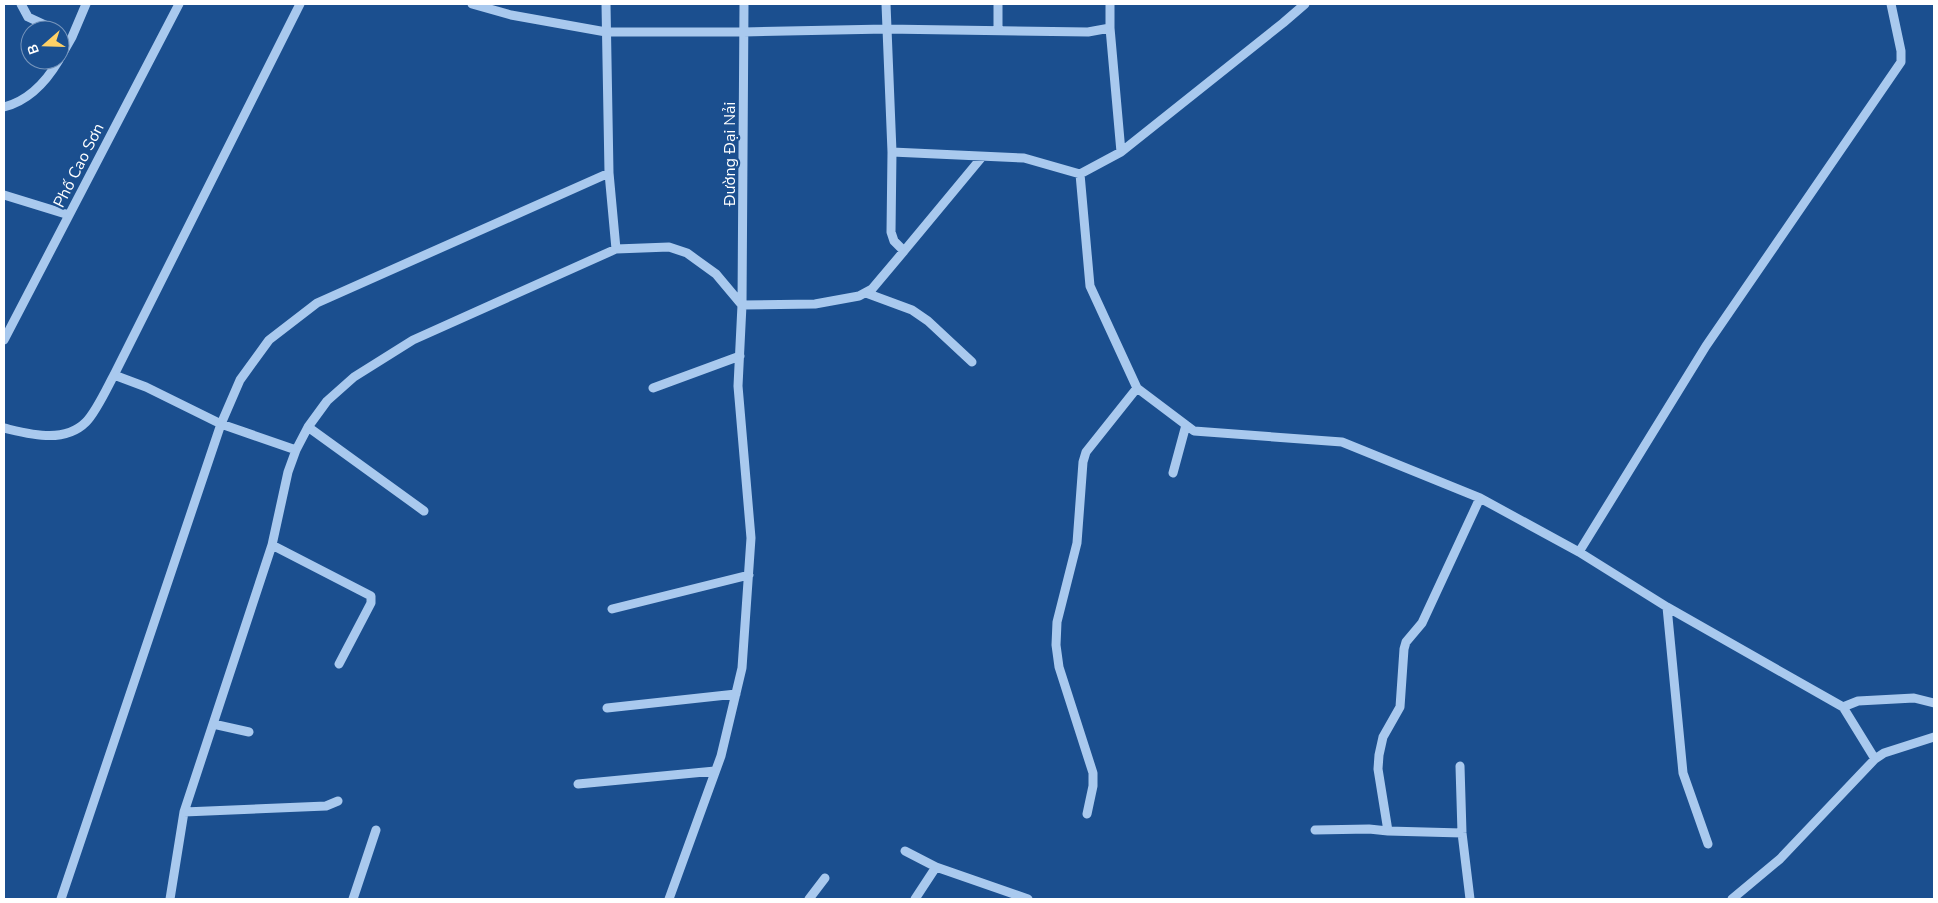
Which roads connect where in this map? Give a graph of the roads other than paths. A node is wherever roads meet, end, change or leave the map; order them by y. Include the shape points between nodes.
1 (21, 4) edge
2 (86, 4) edge
3 (179, 4) edge
4 (300, 4) edge
5 (472, 4) edge
6 (606, 4) edge
7 (744, 4) edge
8 (886, 4) edge
9 (998, 4) edge
10 (1110, 4) edge
11 (1305, 4) edge
12 (1891, 4) edge
13 (34, 20) edge
14 (1110, 28) junction
15 (886, 29) junction
16 (998, 30) junction
17 (606, 32) junction
18 (744, 32) junction
19 (72, 37) joint
20 (70, 40) edge
21 (51, 70) edge
22 (4, 107) edge
23 (892, 152) junction
24 (1121, 152) junction
25 (982, 157) junction
26 (609, 173) junction
27 (1080, 174) junction
28 (4, 196) edge
29 (69, 215) junction
30 (616, 249) junction
31 (904, 252) junction
32 (866, 294) junction
33 (742, 305) junction
34 (4, 340) edge
35 (740, 356) junction
36 (972, 362) dead end
37 (114, 375) junction
38 (653, 388) dead end
39 (1137, 388) junction
40 (221, 424) junction
41 (1186, 425) junction
42 (308, 427) junction
43 (4, 428) edge
44 (296, 450) junction
45 (1173, 473) dead end
46 (1480, 498) junction
47 (424, 511) dead end
48 (272, 545) junction
49 (1579, 552) junction
50 (749, 575) junction
51 (1667, 607) junction
52 (612, 609) dead end
53 (339, 664) dead end
54 (736, 694) junction
55 (1934, 703) edge
56 (607, 708) dead end
57 (1843, 708) junction
58 (212, 724) junction
59 (249, 732) dead end
60 (1934, 737) edge
61 (1876, 759) junction
62 (1460, 766) dead end
63 (715, 771) junction
64 (578, 784) dead end
65 (338, 801) dead end
66 (184, 812) junction
67 (1087, 814) dead end
68 (376, 830) dead end
69 (1315, 830) dead end
70 (1388, 831) junction
71 (1462, 832) junction
72 (1708, 844) dead end
73 (906, 851) dead end
74 (936, 867) junction
75 (826, 878) dead end
76 (1002, 895) edge
77 (61, 899) edge
78 (170, 899) edge
79 (353, 899) edge
80 (669, 899) edge
81 (809, 899) edge
82 (915, 899) edge
83 (1028, 899) edge
84 (1470, 899) edge
85 (1732, 899) edge

1 - 13 street via 28,17
2 - 19 street
3 - 29 street, Phố Cao Sơn
4 - 37 street
5 - 17 street via 511,15
6 - 17 street
7 - 18 street, Đường Đại Nải
8 - 15 street
9 - 16 street
10 - 14 street
11 - 24 street
12 - 49 street via 1902,62 1706,346
14 - 16 street via 1088,32
14 - 24 street
15 - 16 street
15 - 18 street
15 - 23 street
17 - 18 street
17 - 26 street
18 - 33 street, Đường Đại Nải
19 - 20 street
21 - 22 street via 35,91 18,104
23 - 25 street
23 - 31 street via 891,237
24 - 27 street
25 - 27 street via 1024,158
25 - 31 street
26 - 30 street
26 - 40 street via 316,303 269,340 240,380
27 - 39 street via 1090,286
28 - 29 street
29 - 34 street, Phố Cao Sơn
30 - 33 street via 669,247 687,253 716,274
30 - 42 street via 414,340 354,377 327,401
31 - 32 street
32 - 33 street via 815,304
32 - 36 street via 912,310
33 - 35 street, Đường Đại Nải
35 - 38 street
35 - 50 street, Đường Đại Nải via 738,386 751,538
37 - 40 street
37 - 43 street via 86,421 74,431 46,437
39 - 41 street
39 - 67 street via 1086,452 1082,462 1077,543 1057,622 1059,667 1093,773
40 - 44 street
40 - 77 street
41 - 45 street
41 - 46 street via 1194,431 1206,433 1342,442
42 - 44 street
42 - 47 street
44 - 48 street
46 - 49 street
46 - 70 street via 1422,623 1404,649 1400,707 1383,737 1379,755 1378,769
48 - 53 street via 370,596 371,603
48 - 58 street
49 - 51 street
50 - 52 street
50 - 54 street, Đường Đại Nải via 742,668
51 - 57 street
51 - 72 street via 1683,772
54 - 56 street
54 - 63 street, Đường Đại Nải
55 - 57 street via 1914,698 1858,701
57 - 61 street
58 - 59 street
58 - 66 street
60 - 61 street
61 - 85 street via 1780,858
62 - 71 street
63 - 64 street
63 - 80 street, Đường Đại Nải
65 - 66 street via 326,806
66 - 78 street
68 - 79 street
69 - 70 street
70 - 71 street
71 - 84 street
73 - 74 street
74 - 76 street
74 - 82 street
75 - 81 street
76 - 83 street

